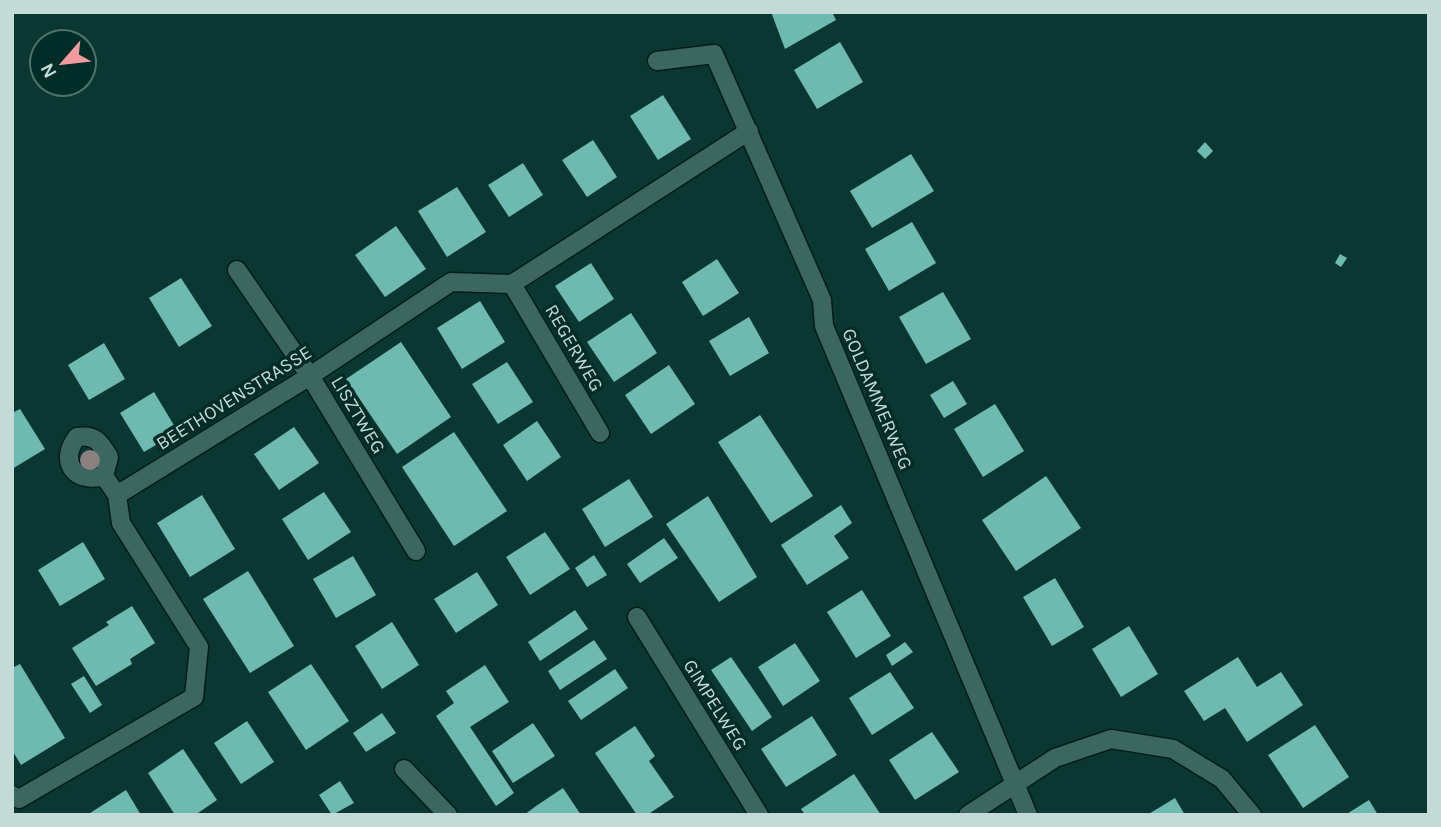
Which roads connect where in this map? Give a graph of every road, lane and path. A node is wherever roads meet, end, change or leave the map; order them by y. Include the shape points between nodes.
1 (657, 61) dead end
2 (749, 131) junction
3 (236, 270) dead end
4 (512, 284) junction
5 (310, 376) junction
6 (600, 433) dead end
7 (104, 475) dead end
8 (117, 495) junction
9 (416, 551) dead end
10 (637, 617) dead end
11 (404, 769) dead end
12 (1016, 781) junction
13 (16, 797) edge
14 (29, 815) edge
15 (448, 815) edge
16 (759, 815) edge
17 (968, 815) edge
18 (1028, 815) edge
19 (1252, 815) edge

1 - 2 street, GOLDAMMERWEG via 714,54
2 - 4 street
2 - 12 street, GOLDAMMERWEG via 822,300 824,326
3 - 5 street, LISZTWEG
4 - 5 street, BEETHOVENSTRASSE via 451,282
4 - 6 street, REGERWEG
5 - 8 street, BEETHOVENSTRASSE
5 - 9 street, LISZTWEG
7 - 8 street
8 - 13 street via 121,523 200,647 194,697
10 - 16 street, GIMPELWEG
11 - 15 street
12 - 17 street
12 - 18 street, GOLDAMMERWEG
12 - 19 street via 1055,758 1111,738 1173,749 1222,779
13 - 14 street

